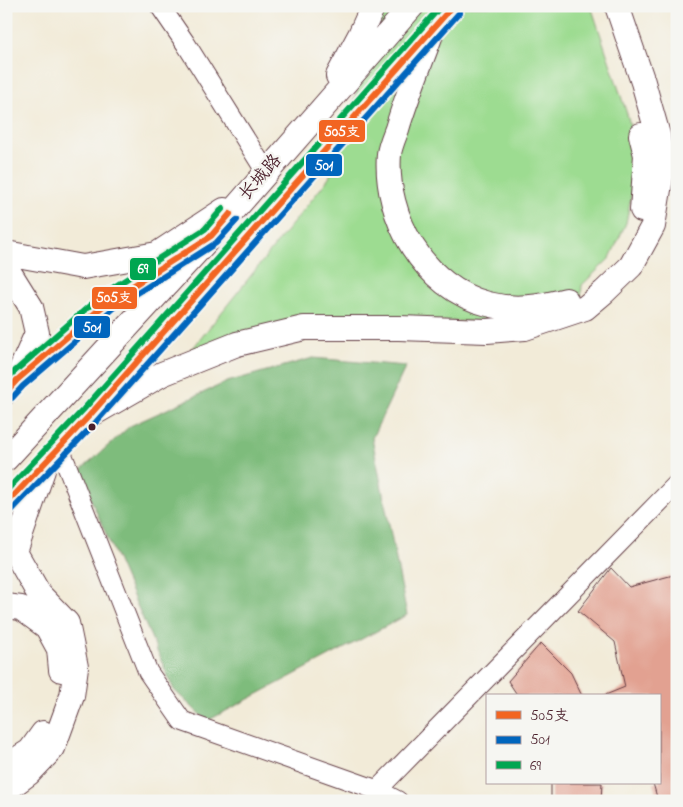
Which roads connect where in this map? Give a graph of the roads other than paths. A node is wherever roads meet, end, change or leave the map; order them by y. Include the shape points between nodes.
1 (160, 6) edge
2 (373, 6) edge
3 (412, 6) edge
4 (453, 6) edge
5 (602, 6) edge
6 (617, 6) edge
7 (433, 29) junction
8 (315, 117) junction
9 (266, 172) junction
10 (244, 197) junction
11 (211, 236) junction
12 (6, 253) edge
13 (6, 274) edge
14 (11, 386) edge
15 (89, 416) junction
16 (52, 455) junction
17 (6, 459) edge
18 (677, 484) edge
19 (7, 505) edge
20 (6, 606) edge
21 (6, 766) edge
22 (6, 790) edge
23 (377, 790) junction
24 (398, 801) edge

1 - 9 street
2 - 8 main road
3 - 8 main road, 长城路
4 - 7 main road, 长城路
5 - 7 main road via 633,94 646,154 642,215 626,256 604,278 572,299 544,306 519,309 487,304 454,290 428,268 397,214 390,190 389,153
6 - 15 main road via 658,135 662,171 653,226 631,266 585,308 525,328 497,330 304,328 237,344 162,374
7 - 15 main road, 长城路
8 - 9 main road, 长城路
9 - 10 main road, 长城路
10 - 11 main road, 长城路
10 - 12 main road via 157,254 83,267
11 - 14 main road via 109,302
11 - 17 main road, 长城路
13 - 14 main road via 11,275 31,307 37,333
15 - 16 main road, 长城路
16 - 19 main road, 长城路
16 - 22 main road via 16,552 39,594 67,623 76,667 72,696 53,748 29,773
16 - 23 street via 148,672 182,720
18 - 23 street
20 - 21 main road via 21,608 47,627 59,649 62,678 45,731 30,751
23 - 24 street

